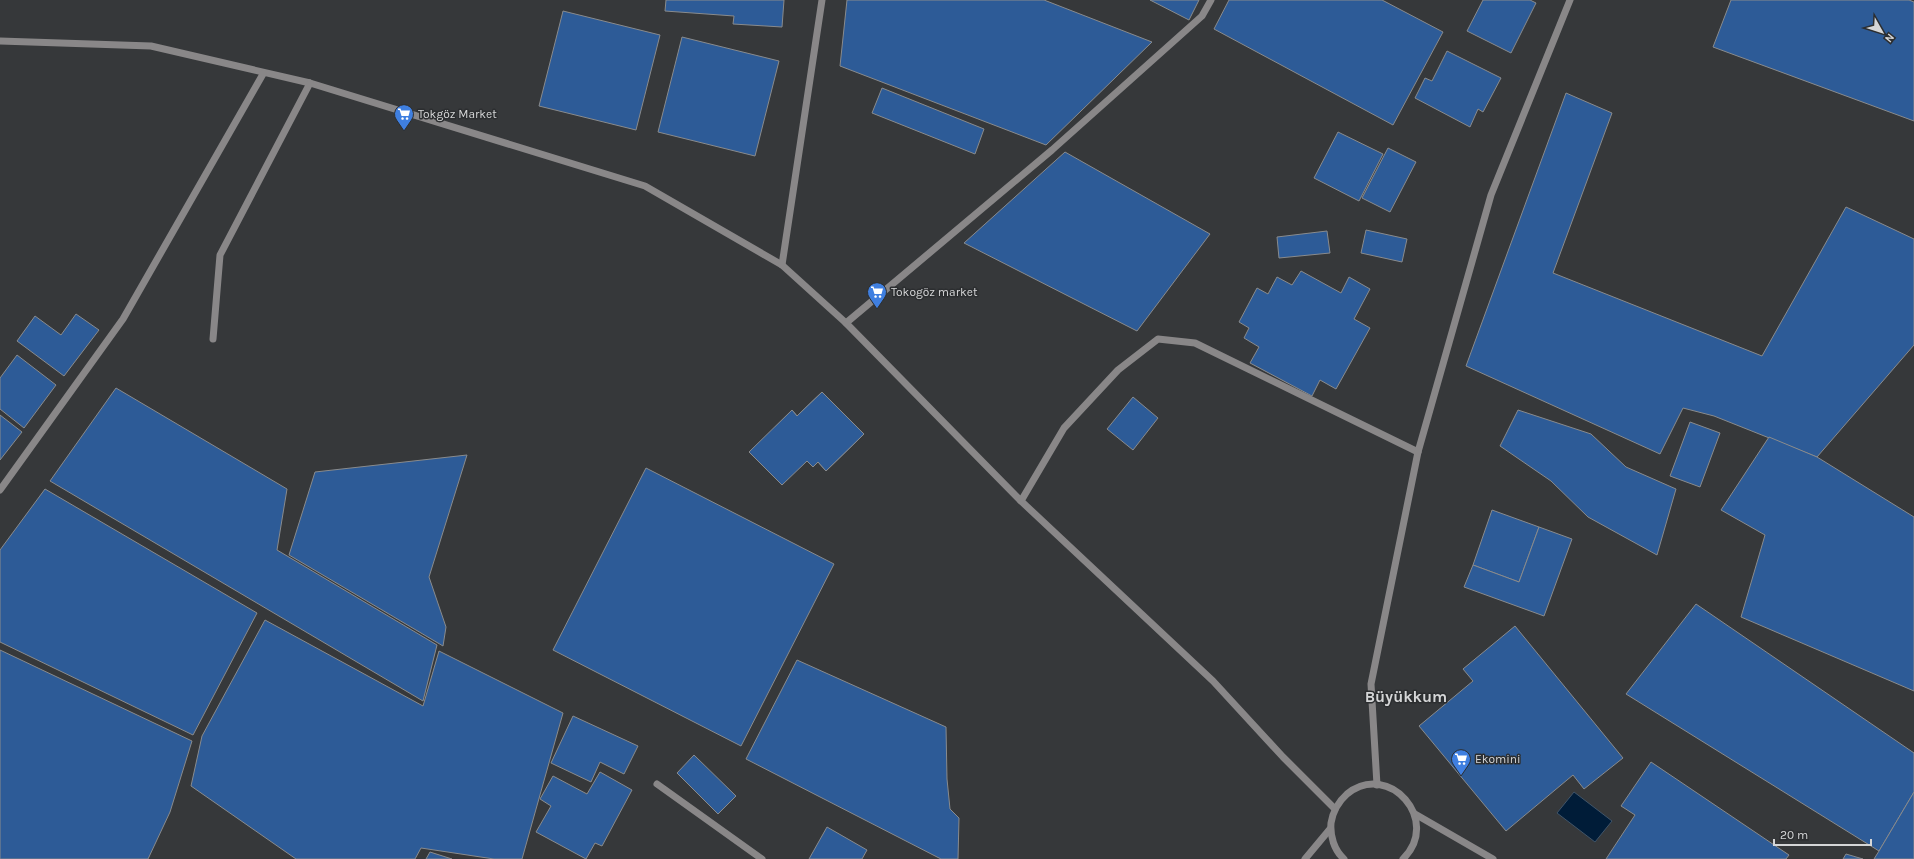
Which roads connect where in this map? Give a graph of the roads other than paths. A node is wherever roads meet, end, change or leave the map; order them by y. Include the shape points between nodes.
1 (822, 0) edge
2 (1211, 0) edge
3 (1570, 0) edge
4 (0, 41) edge
5 (263, 74) junction
6 (310, 83) junction
7 (782, 265) junction
8 (846, 323) junction
9 (213, 339) dead end
10 (1418, 452) junction
11 (0, 490) edge
12 (1021, 501) junction
13 (657, 784) dead end
14 (1377, 785) junction
15 (1335, 809) junction
16 (1415, 814) junction
17 (1330, 829) junction
18 (762, 859) edge
19 (1305, 859) edge
20 (1344, 859) edge
21 (1403, 859) edge
22 (1493, 859) edge

1 - 7 street
2 - 8 street via 1202,16 1052,150
3 - 10 street via 1491,196
4 - 5 street via 151,46
5 - 6 street
5 - 11 street via 123,320
6 - 7 street via 645,186
6 - 9 street via 220,255
7 - 8 street
8 - 12 street
10 - 12 street via 1195,342 1158,339 1118,370 1064,428
10 - 14 street via 1371,684
12 - 15 street via 1213,681
13 - 18 street
14 - 15 street via 1352,790
14 - 16 street via 1389,787 1401,794
15 - 17 street
16 - 21 street via 1415,841
16 - 22 street
17 - 19 street
17 - 20 street via 1336,848

